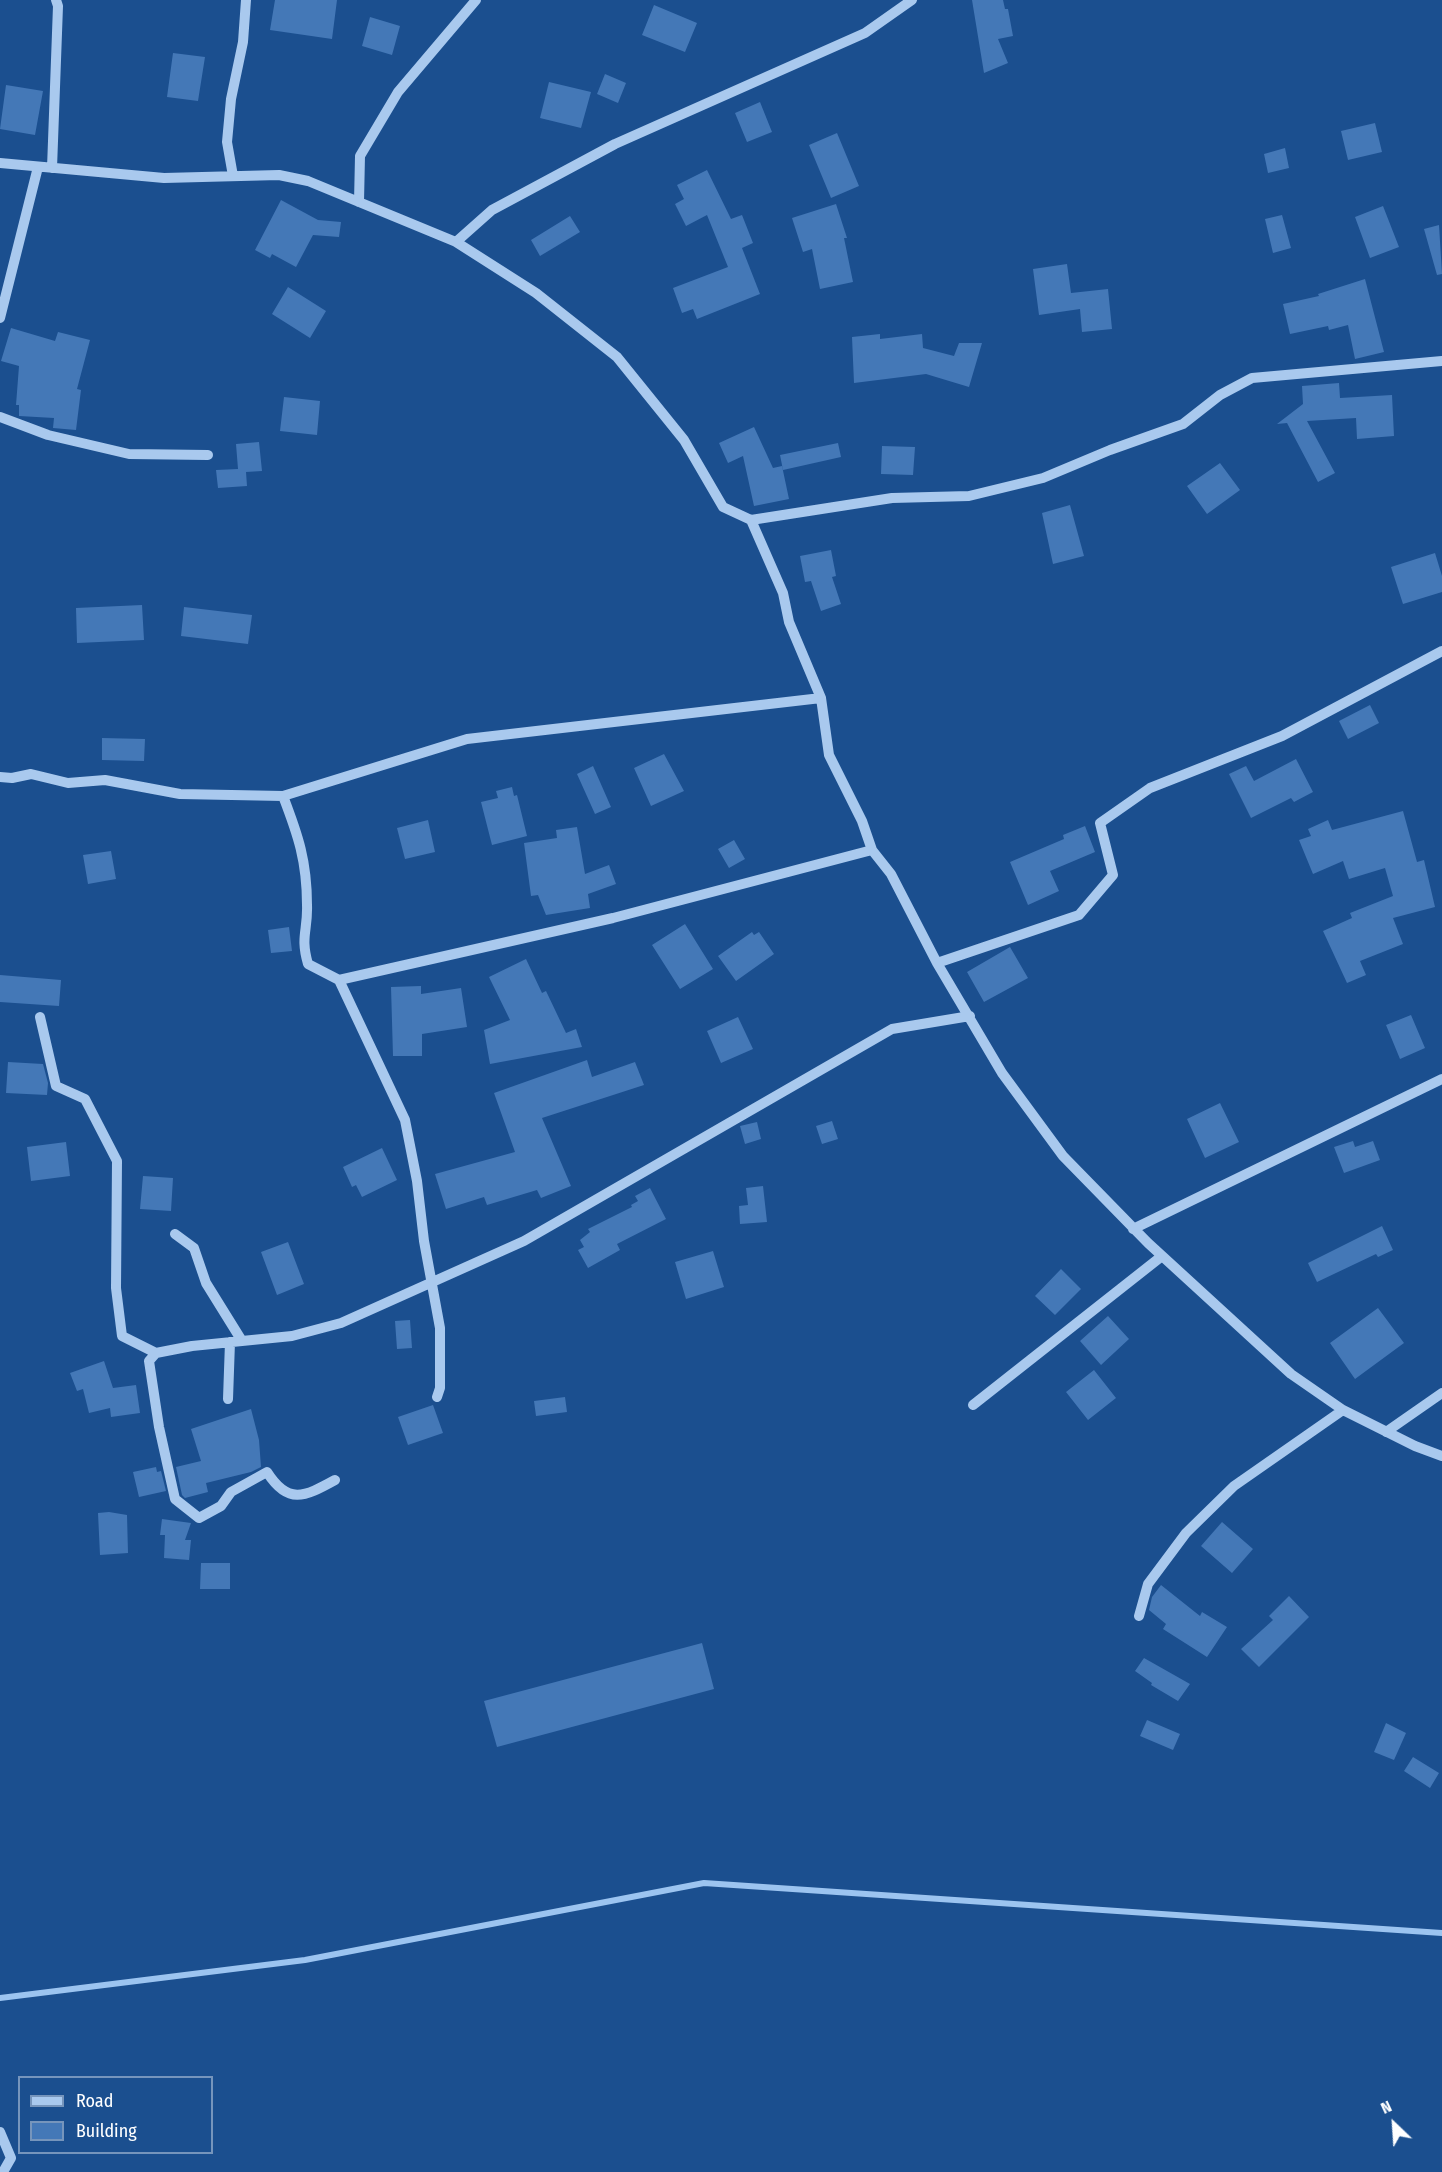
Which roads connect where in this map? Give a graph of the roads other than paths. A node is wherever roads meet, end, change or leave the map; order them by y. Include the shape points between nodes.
1 (56, 0) edge
2 (246, 0) edge
3 (476, 0) edge
4 (912, 0) edge
5 (0, 163) edge
6 (38, 167) junction
7 (52, 168) junction
8 (233, 176) junction
9 (359, 202) junction
10 (456, 242) junction
11 (0, 318) edge
12 (1442, 361) edge
13 (0, 417) edge
14 (208, 455) dead end
15 (751, 520) junction
16 (1442, 651) edge
17 (821, 698) junction
18 (0, 777) edge
19 (283, 796) junction
20 (872, 850) junction
21 (938, 963) junction
22 (339, 980) junction
23 (970, 1016) junction
24 (40, 1017) dead end
25 (1442, 1079) edge
26 (1133, 1229) junction
27 (176, 1234) dead end
28 (1162, 1256) junction
29 (431, 1282) junction
30 (236, 1342) junction
31 (156, 1353) junction
32 (1442, 1393) edge
33 (437, 1397) dead end
34 (228, 1399) dead end
35 (973, 1405) dead end
36 (1343, 1410) junction
37 (1386, 1432) junction
38 (1442, 1456) edge
39 (334, 1480) dead end
40 (1140, 1616) dead end
41 (0, 2132) edge
42 (3, 2172) edge

1 - 7 street
2 - 8 street via 227,142
3 - 9 street via 398,92 360,156
4 - 10 street via 865,33 615,144 492,210
5 - 6 street
6 - 7 street
6 - 11 street
7 - 8 street via 164,178
8 - 9 street via 279,174
9 - 10 street
10 - 15 street via 536,293 617,357 684,440 723,507
12 - 15 street via 1252,378 1220,395 1183,424 1043,478 969,496 892,498
13 - 14 street via 48,435 129,454
15 - 17 street via 783,593 789,622
16 - 21 street via 1282,736 1150,788 1100,823 1113,874 1079,915
17 - 19 street via 466,739
17 - 20 street via 829,755
18 - 19 street via 31,774 68,783 105,780 180,794
19 - 22 street via 303,847 308,906 302,943 308,964
20 - 21 street via 891,874
20 - 22 street via 613,918
21 - 23 street
22 - 29 street via 405,1120
23 - 26 street via 1002,1073 1063,1156
23 - 29 street via 892,1029 524,1241
24 - 31 street via 56,1086 84,1100 117,1161 116,1288 122,1336
25 - 26 street
26 - 28 street
27 - 30 street via 194,1248 206,1283
28 - 35 street
28 - 36 street via 1291,1374
29 - 30 street via 341,1323 292,1336
29 - 33 street via 440,1328
30 - 31 street
30 - 34 street
31 - 39 street via 149,1361 150,1375 175,1499 199,1518 221,1506 231,1492 267,1472 278,1489 289,1495 315,1491
32 - 37 street
36 - 37 street
36 - 40 street via 1234,1486 1186,1533 1148,1584
37 - 38 street
41 - 42 street via 11,2158

